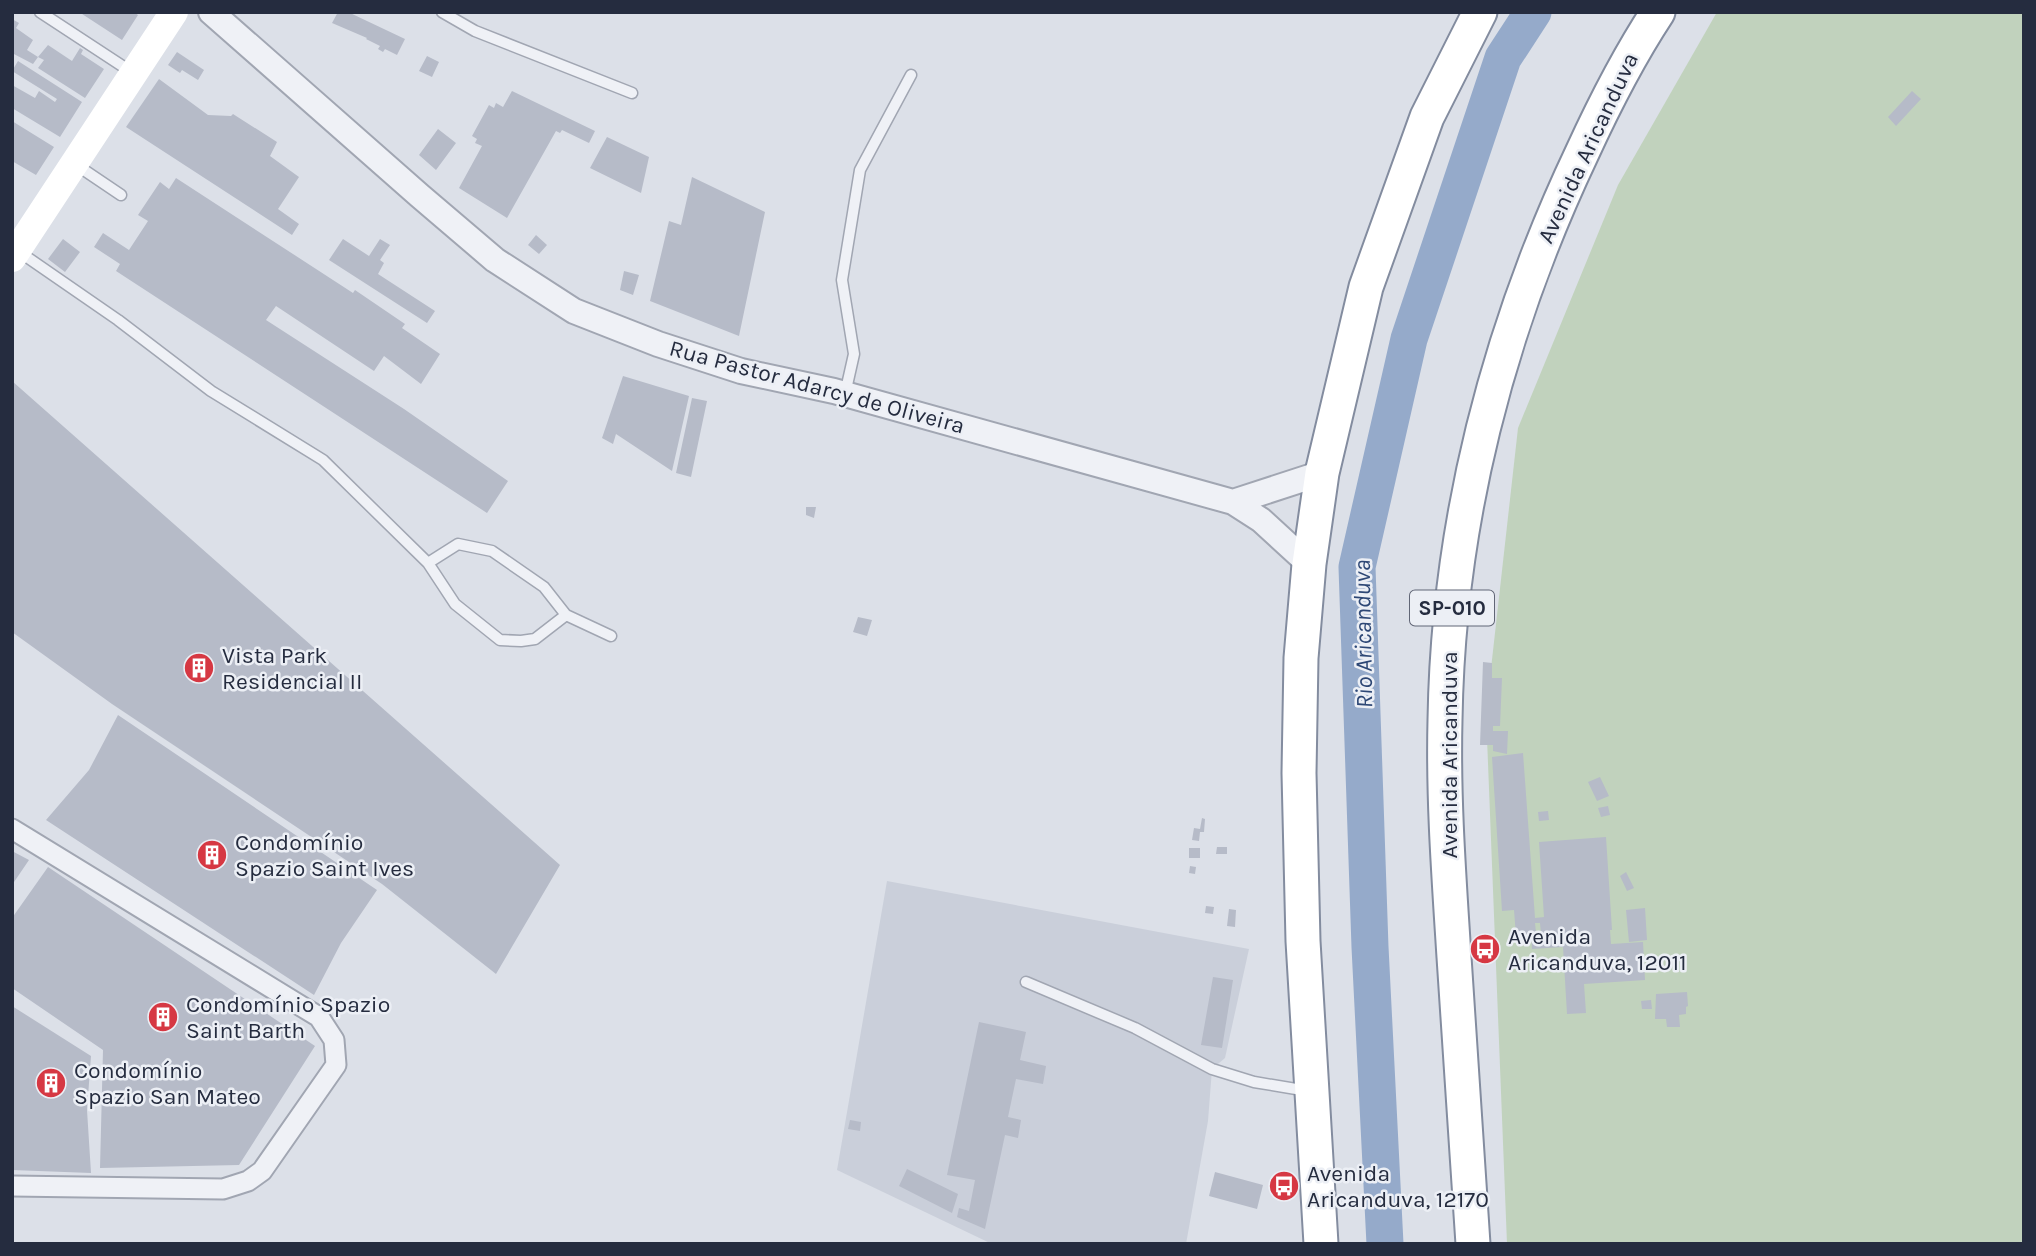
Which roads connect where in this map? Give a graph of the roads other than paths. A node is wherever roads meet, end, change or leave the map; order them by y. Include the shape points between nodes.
1 (40, 12) edge
2 (174, 12) edge
3 (211, 12) edge
4 (442, 12) edge
5 (1480, 12) edge
6 (1658, 12) edge
7 (134, 73) junction
8 (911, 75) dead end
9 (632, 93) dead end
10 (74, 163) junction
11 (121, 195) dead end
12 (15, 254) edge
13 (845, 394) junction
14 (1322, 473) junction
15 (1233, 502) junction
16 (428, 563) junction
17 (1308, 564) junction
18 (566, 615) junction
19 (611, 636) dead end
20 (12, 829) edge
21 (1026, 982) dead end
22 (1312, 1091) junction
23 (12, 1186) edge
24 (1321, 1244) edge
25 (1473, 1244) edge

1 - 7 lane
2 - 7 main road
3 - 13 street, Rua Pastor Adarcy de Oliveira via 495,260 574,311 741,372
4 - 9 lane via 475,31
5 - 14 highway via 1427,117 1366,287
6 - 25 highway, Avenida Aricanduva / SP-010 via 1603,109 1553,213 1500,360 1467,496 1452,607 1445,720 1449,869
7 - 10 main road
8 - 13 lane via 860,170 842,280 854,354
10 - 11 lane
10 - 12 main road
12 - 16 lane via 118,320 211,391 323,460
13 - 15 street, Rua Pastor Adarcy de Oliveira
14 - 15 street
14 - 17 highway
15 - 17 street, Rua Pastor Adarcy de Oliveira via 1261,520
16 - 18 lane via 458,544 492,551 544,587
16 - 18 lane via 455,604 500,640 535,639
17 - 22 highway via 1298,773
18 - 19 lane
20 - 23 street via 319,1017 334,1040 336,1065 262,1171 248,1181 223,1189
21 - 22 lane via 1135,1028 1212,1069 1254,1082
22 - 24 highway

